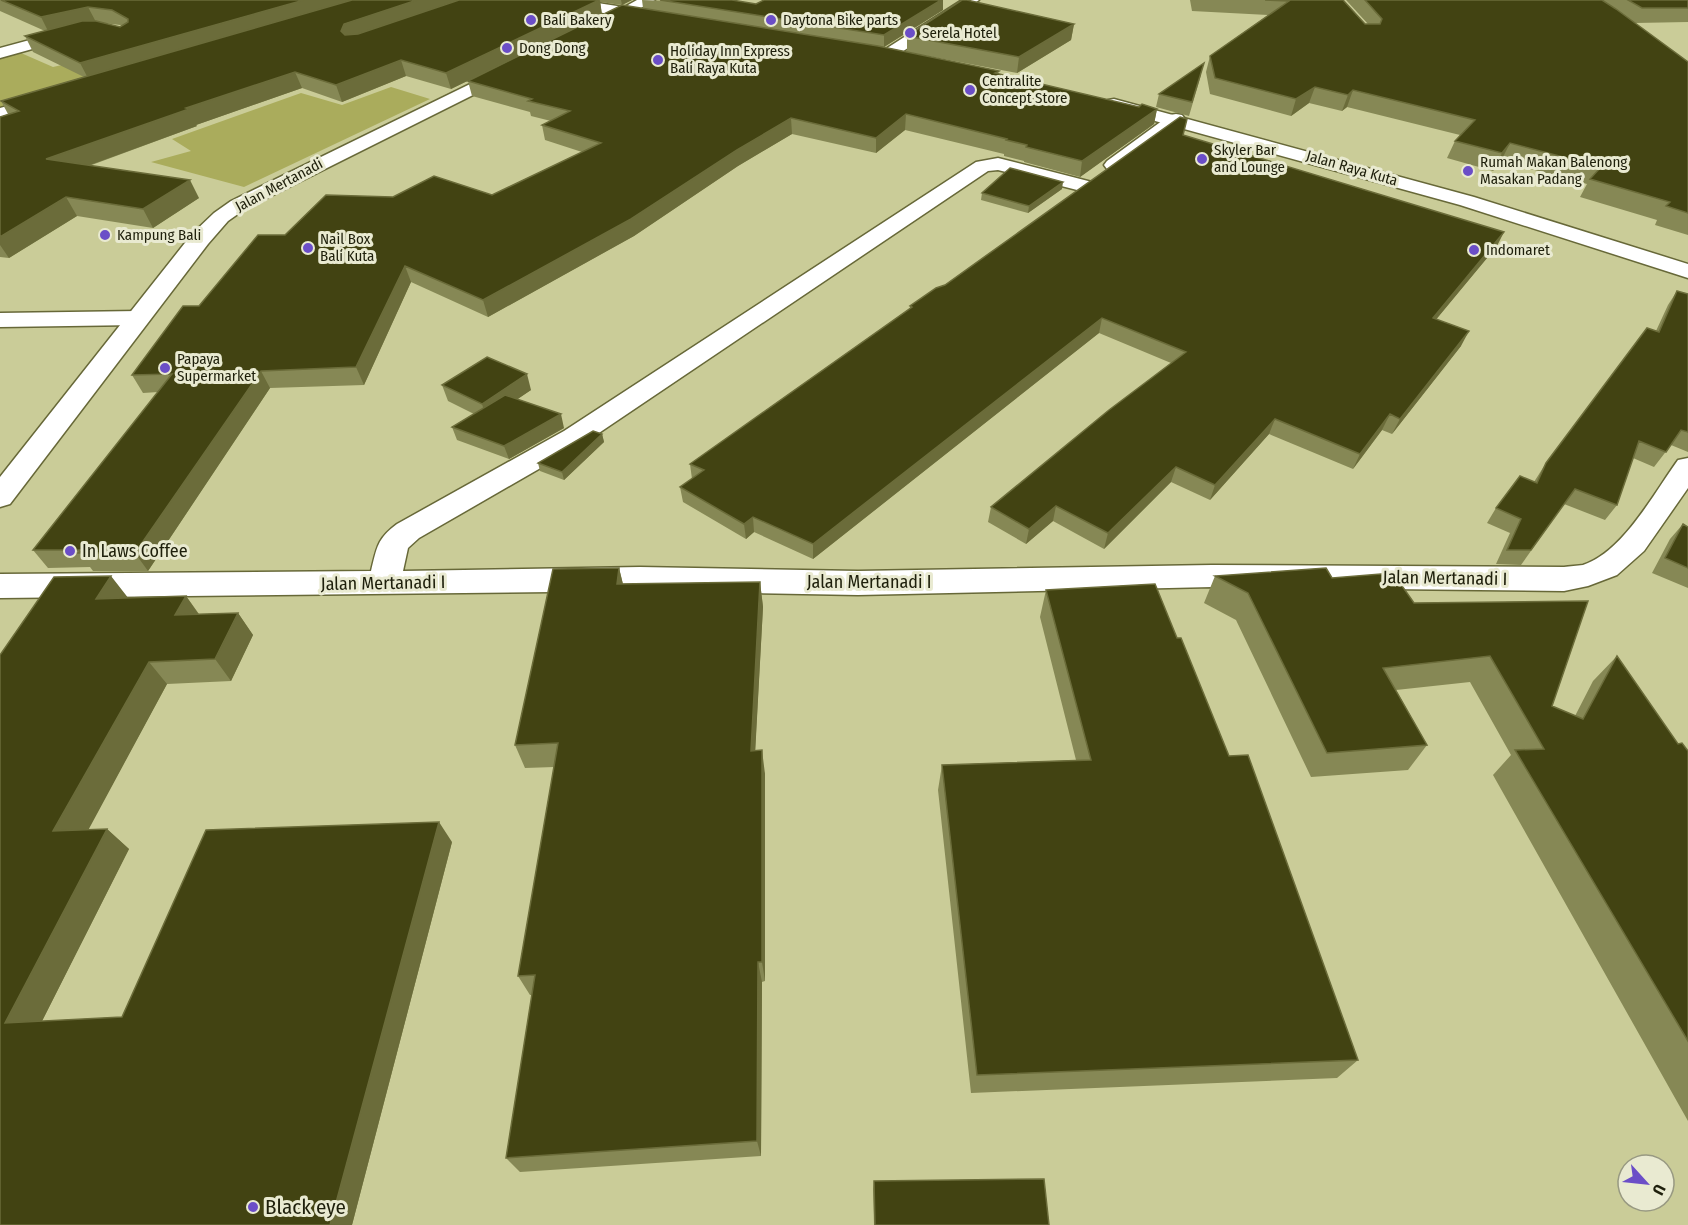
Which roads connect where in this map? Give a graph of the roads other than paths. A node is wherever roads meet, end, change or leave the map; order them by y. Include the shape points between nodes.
1 (551, 0) edge
2 (648, 0) edge
3 (972, 0) edge
4 (624, 12) junction
5 (669, 19) edge
6 (90, 29) edge
7 (578, 36) edge
8 (866, 52) edge
9 (0, 53) edge
10 (887, 55) junction
11 (910, 60) edge
12 (528, 61) edge
13 (67, 94) edge
14 (1100, 100) edge
15 (0, 114) edge
16 (1176, 119) junction
17 (1688, 271) edge
18 (138, 318) junction
19 (0, 320) edge
20 (1688, 467) edge
21 (0, 497) edge
22 (385, 583) junction
23 (0, 586) edge

1 - 4 street
2 - 4 street
3 - 10 street
4 - 5 street
4 - 7 street
6 - 9 street
8 - 10 street
10 - 11 street
12 - 18 street, Jalan Mertanadi via 238,205 200,239
13 - 15 street
14 - 16 street, Jalan Raya Kuta
16 - 17 street, Jalan Raya Kuta via 1522,217
16 - 22 street via 1076,193 998,164 983,166 574,437 408,531 393,543
18 - 19 street
18 - 21 street, Jalan Mertanadi
20 - 22 street, Jalan Mertanadi I via 1629,549 1592,574 1564,579 1212,576 858,583 640,579
22 - 23 street, Jalan Mertanadi I

